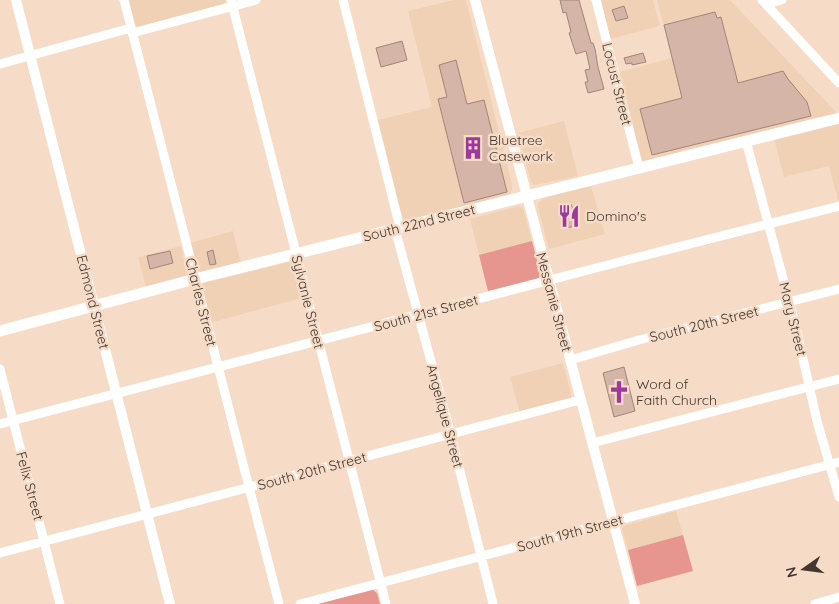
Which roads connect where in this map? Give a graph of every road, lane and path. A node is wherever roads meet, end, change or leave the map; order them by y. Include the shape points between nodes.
1 (16, 0) edge
2 (124, 0) edge
3 (256, 0) edge
4 (343, 0) edge
5 (476, 0) edge
6 (596, 0) edge
7 (782, 0) edge
8 (764, 2) edge
9 (232, 3) edge
10 (131, 30) junction
11 (30, 56) junction
12 (0, 64) edge
13 (839, 83) edge
14 (839, 118) edge
15 (746, 141) junction
16 (639, 168) junction
17 (527, 196) junction
18 (839, 206) edge
19 (769, 224) junction
20 (398, 229) junction
21 (295, 255) junction
22 (195, 279) junction
23 (548, 280) junction
24 (839, 289) edge
25 (789, 302) junction
26 (94, 306) junction
27 (418, 315) junction
28 (0, 331) edge
29 (318, 341) junction
30 (570, 360) junction
31 (218, 366) junction
32 (0, 369) edge
33 (839, 379) edge
34 (809, 386) junction
35 (116, 393) junction
36 (580, 400) junction
37 (13, 421) junction
38 (0, 424) edge
39 (451, 435) junction
40 (592, 443) junction
41 (348, 462) junction
42 (834, 464) edge
43 (249, 488) junction
44 (839, 497) edge
45 (147, 514) junction
46 (613, 522) junction
47 (44, 542) junction
48 (0, 553) edge
49 (480, 556) junction
50 (380, 583) junction
51 (839, 597) edge
52 (60, 604) edge
53 (170, 604) edge
54 (279, 604) edge
55 (300, 604) edge
56 (386, 604) edge
57 (493, 604) edge
58 (635, 604) edge
59 (815, 604) edge

1 - 11 street, Edmond Street
2 - 10 street, Charles Street
3 - 9 street
4 - 20 street, Angelique Street
5 - 17 street, Messanie Street
6 - 16 street, Locust Street
7 - 8 street
8 - 13 street
9 - 10 street
9 - 21 street, Sylvanie Street
10 - 11 street
10 - 22 street, Charles Street
11 - 12 street
11 - 26 street, Edmond Street
14 - 15 main road, South 22nd Street
15 - 16 main road, South 22nd Street
15 - 19 street, Mary Street
16 - 17 main road, South 22nd Street
17 - 20 main road, South 22nd Street
17 - 23 street, Messanie Street
18 - 19 street, South 21st Street
19 - 23 street, South 21st Street
19 - 25 street, Mary Street
20 - 21 main road, South 22nd Street
20 - 27 street, Angelique Street
21 - 22 main road, South 22nd Street
21 - 29 street, Sylvanie Street
22 - 26 main road, South 22nd Street
22 - 31 street, Charles Street
23 - 27 street, South 21st Street
23 - 30 street, Messanie Street
24 - 25 street, South 20th Street
25 - 30 street, South 20th Street
25 - 34 street, Mary Street
26 - 28 main road, South 22nd Street
26 - 35 street, Edmond Street
27 - 29 street, South 21st Street
27 - 39 street, Angelique Street
29 - 31 street, South 21st Street
29 - 41 street, Sylvanie Street
30 - 36 street, Messanie Street
31 - 35 street, South 21st Street
31 - 43 street, Charles Street
32 - 37 street, Felix Street
33 - 34 street
34 - 40 street
34 - 42 street, Mary Street
35 - 37 street, South 21st Street
35 - 45 street, Edmond Street
36 - 39 street, South 20th Street
36 - 40 street, Messanie Street
37 - 38 street, South 21st Street
37 - 47 street, Felix Street
39 - 41 street, South 20th Street
39 - 49 street, Angelique Street
40 - 46 street, Messanie Street
41 - 43 street, South 20th Street
41 - 50 street, Sylvanie Street
42 - 44 street, Mary Street
42 - 46 street, South 19th Street
43 - 45 street, South 20th Street
43 - 54 street, Charles Street
45 - 47 street, South 20th Street
45 - 53 street, Edmond Street
46 - 49 street, South 19th Street
46 - 58 street, Messanie Street
47 - 48 street, South 20th Street
47 - 52 street, Felix Street
49 - 50 street, South 19th Street
49 - 57 street, Angelique Street
50 - 55 street, South 19th Street
50 - 56 street, Sylvanie Street
51 - 59 street

